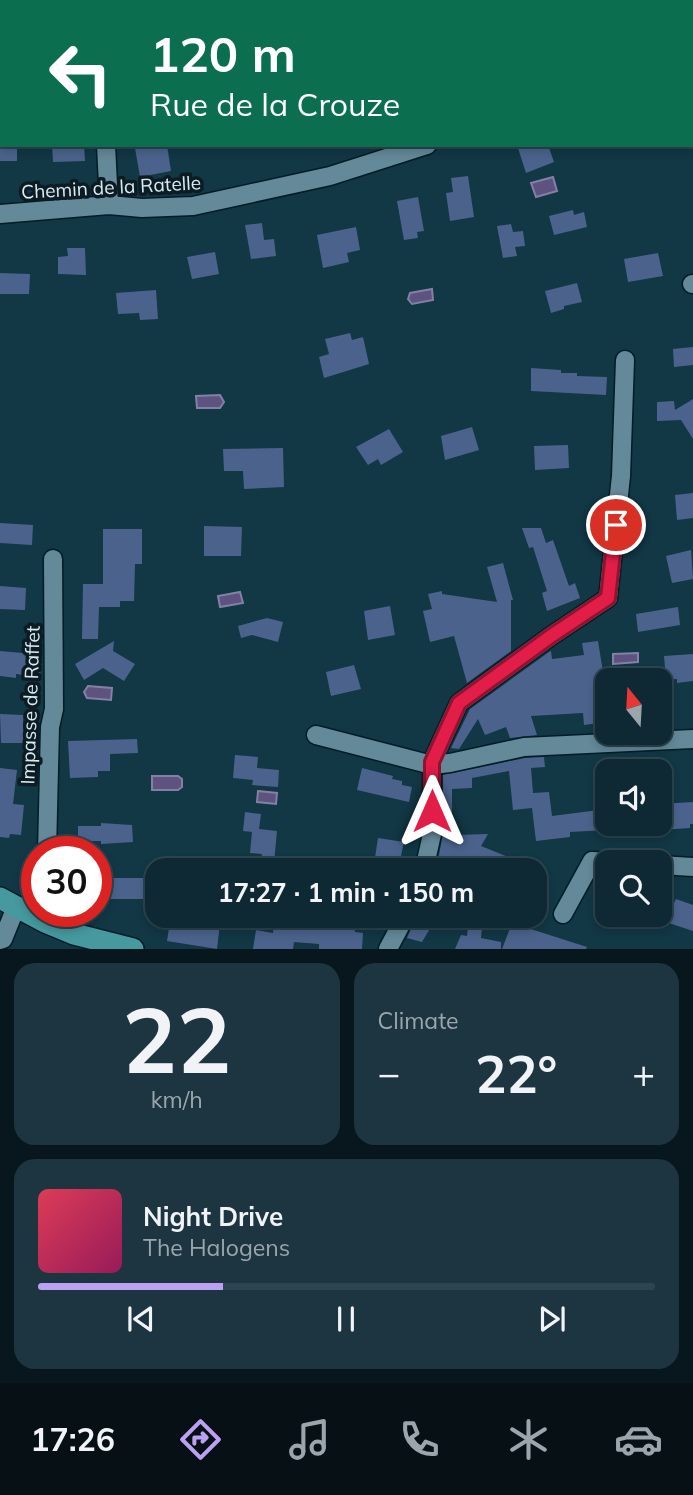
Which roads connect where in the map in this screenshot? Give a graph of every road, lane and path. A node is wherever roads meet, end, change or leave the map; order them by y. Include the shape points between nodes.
1 (106, 147) edge
2 (421, 147) edge
3 (109, 205) junction
4 (0, 214) edge
5 (625, 360) dead end
6 (53, 559) dead end
7 (316, 736) dead end
8 (693, 739) edge
9 (432, 765) junction
10 (47, 836) edge
11 (427, 858) edge
12 (595, 861) edge
13 (672, 866) edge
14 (693, 867) edge
15 (8, 902) edge
16 (563, 914) dead end
17 (62, 927) edge
18 (400, 928) edge
19 (0, 940) edge
20 (133, 949) edge
21 (388, 949) edge

1 - 3 street
2 - 3 street, Chemin de la Ratelle via 330,176 193,206
3 - 4 street, Chemin de la Ratelle
5 - 9 street via 621,476 608,598 459,703
6 - 10 street, Impasse de Raffet via 54,709
7 - 9 street
8 - 9 street via 524,747
9 - 11 street via 432,834
12 - 16 street
13 - 14 street
15 - 19 street
17 - 20 main road
18 - 21 street

